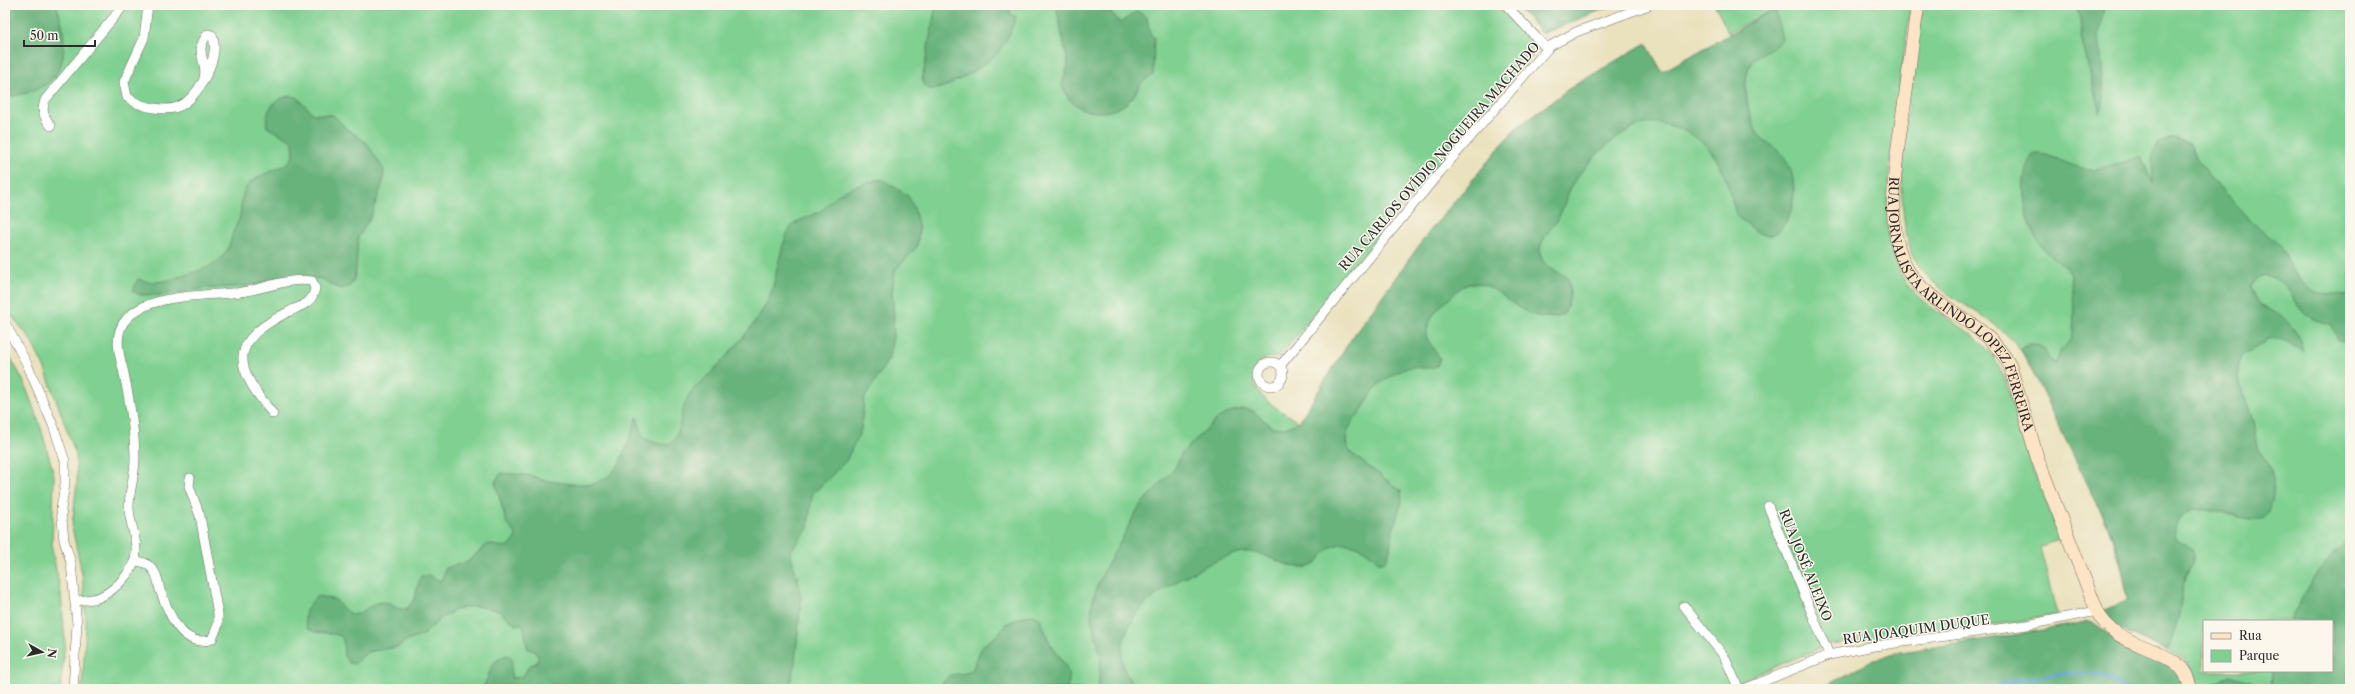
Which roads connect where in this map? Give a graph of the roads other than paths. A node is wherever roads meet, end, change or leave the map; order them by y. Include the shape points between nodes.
1 (124, 5) edge
2 (148, 5) edge
3 (1506, 5) edge
4 (1649, 5) edge
5 (1918, 5) edge
6 (1547, 49) junction
7 (204, 78) dead end
8 (51, 126) dead end
9 (5, 323) edge
10 (1280, 366) dead end
11 (273, 414) dead end
12 (190, 478) dead end
13 (1768, 506) dead end
14 (134, 561) junction
15 (76, 601) junction
16 (1684, 606) dead end
17 (2097, 611) junction
18 (1829, 655) junction
19 (74, 689) edge
20 (1739, 689) edge
21 (1744, 689) edge
22 (2190, 689) edge

1 - 8 street via 45,100 43,116
2 - 7 street via 144,38 124,82 127,97 147,107 178,107 185,103
3 - 6 street
4 - 6 street, RUA CARLOS OVÍDIO NOGUEIRA MACHADO via 1576,32
5 - 17 street, RUA JORNALISTA ARLINDO LOPEZ FERREIRA via 1894,187 1894,218 1899,248 1913,278 1923,289 1989,336 2010,366 2038,460
6 - 10 street, RUA CARLOS OVÍDIO NOGUEIRA MACHADO via 1436,177
9 - 15 street via 24,357 53,424 65,461 66,484 62,509 64,540 72,563
11 - 14 street via 250,385 243,370 242,354 250,338 260,330 309,302 315,293 312,281 279,283 238,293 171,299 146,306 129,316 120,330 118,346 128,391 134,447 129,508 136,552
12 - 14 street via 189,486 200,516 218,614 218,625 212,639 197,641 189,638 171,617 152,568 143,561
13 - 18 street, RUA JOSÉ ALEIXO
14 - 15 street via 130,570 109,591 91,600
15 - 19 street
16 - 20 street via 1724,656
17 - 18 street, RUA JOAQUIM DUQUE via 2027,625 1874,646
17 - 22 street, RUA JORNALISTA ARLINDO LOPEZ FERREIRA via 2104,623 2120,637 2158,652 2179,665 2186,675
18 - 21 street, RUA JOAQUIM DUQUE

